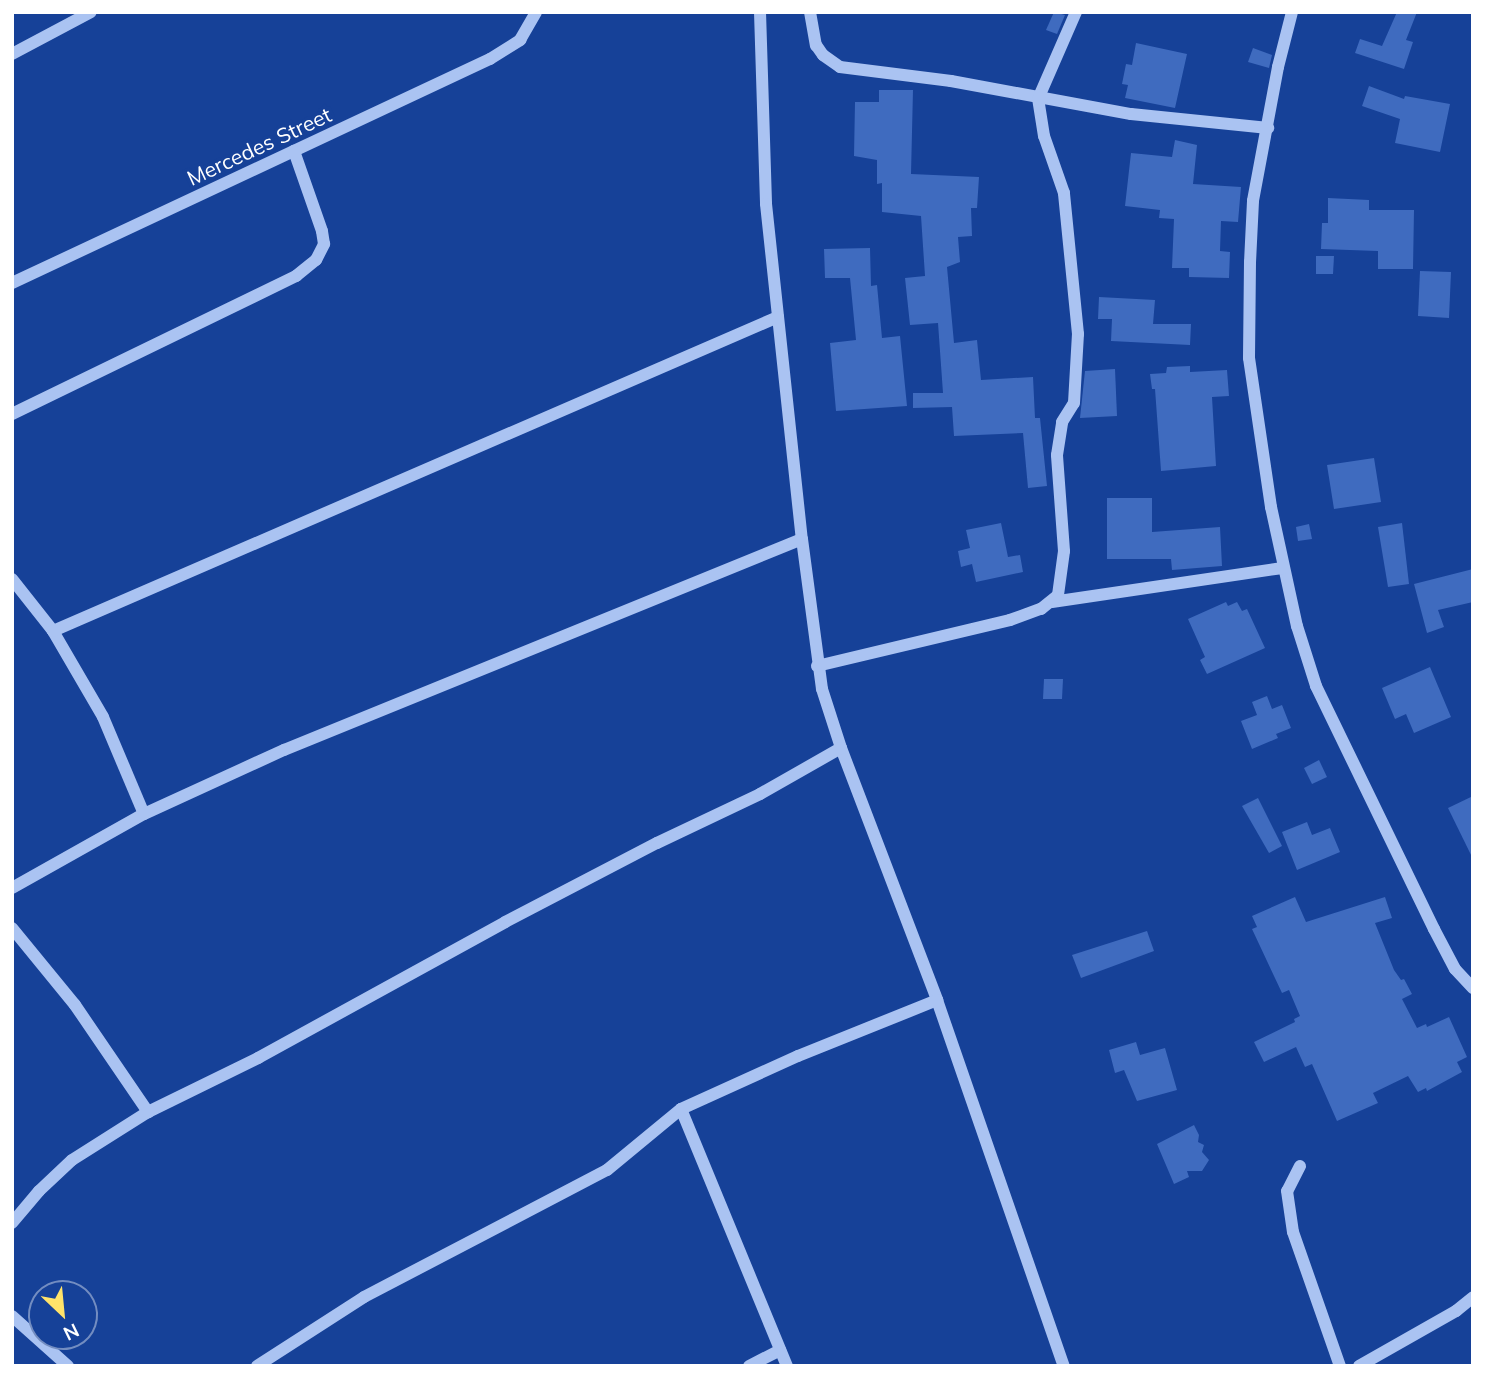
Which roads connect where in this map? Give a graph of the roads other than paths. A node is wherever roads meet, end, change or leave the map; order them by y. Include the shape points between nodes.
1 (92, 12) edge
2 (536, 12) edge
3 (760, 12) edge
4 (810, 12) edge
5 (1076, 12) edge
6 (1292, 12) edge
7 (12, 54) edge
8 (1038, 99) junction
9 (1268, 128) junction
10 (294, 151) junction
11 (12, 284) edge
12 (778, 317) junction
13 (12, 414) edge
14 (802, 539) junction
15 (1283, 568) junction
16 (12, 579) edge
17 (1052, 602) junction
18 (53, 631) junction
19 (817, 666) junction
20 (841, 748) junction
21 (144, 814) junction
22 (12, 888) edge
23 (12, 928) edge
24 (1473, 988) edge
25 (937, 1000) junction
26 (681, 1109) junction
27 (148, 1112) junction
28 (1300, 1166) dead end
29 (12, 1223) edge
30 (1473, 1297) edge
31 (12, 1316) edge
32 (780, 1350) junction
33 (68, 1366) edge
34 (257, 1366) edge
35 (750, 1366) edge
36 (787, 1366) edge
37 (1064, 1366) edge
38 (1340, 1366) edge
39 (1359, 1366) edge

1 - 7 street
2 - 10 street, Mercedes Street via 520,40 490,60
3 - 12 street via 766,204
4 - 8 street via 816,45 840,67 951,81
5 - 8 street
6 - 9 street
8 - 9 street
8 - 17 street via 1044,136 1063,193 1078,334 1074,403 1062,422 1057,455 1064,551 1062,585
9 - 15 street via 1254,201 1249,359
10 - 11 street, Mercedes Street
10 - 13 street via 322,231 324,244 316,260 296,276
12 - 14 street
12 - 18 street
14 - 19 street
14 - 21 street via 284,750
15 - 17 street
15 - 24 street via 1316,686 1340,741 1450,959
16 - 18 street
17 - 19 street via 997,624
18 - 21 street via 103,717
19 - 20 street
20 - 25 street
20 - 27 street
21 - 22 street
23 - 27 street via 75,1004
25 - 26 street
25 - 37 street
26 - 32 street
26 - 34 street via 607,1170 364,1297
27 - 29 street via 72,1160
28 - 38 street via 1287,1191 1293,1232
30 - 39 street
31 - 33 street
32 - 35 street
32 - 36 street

